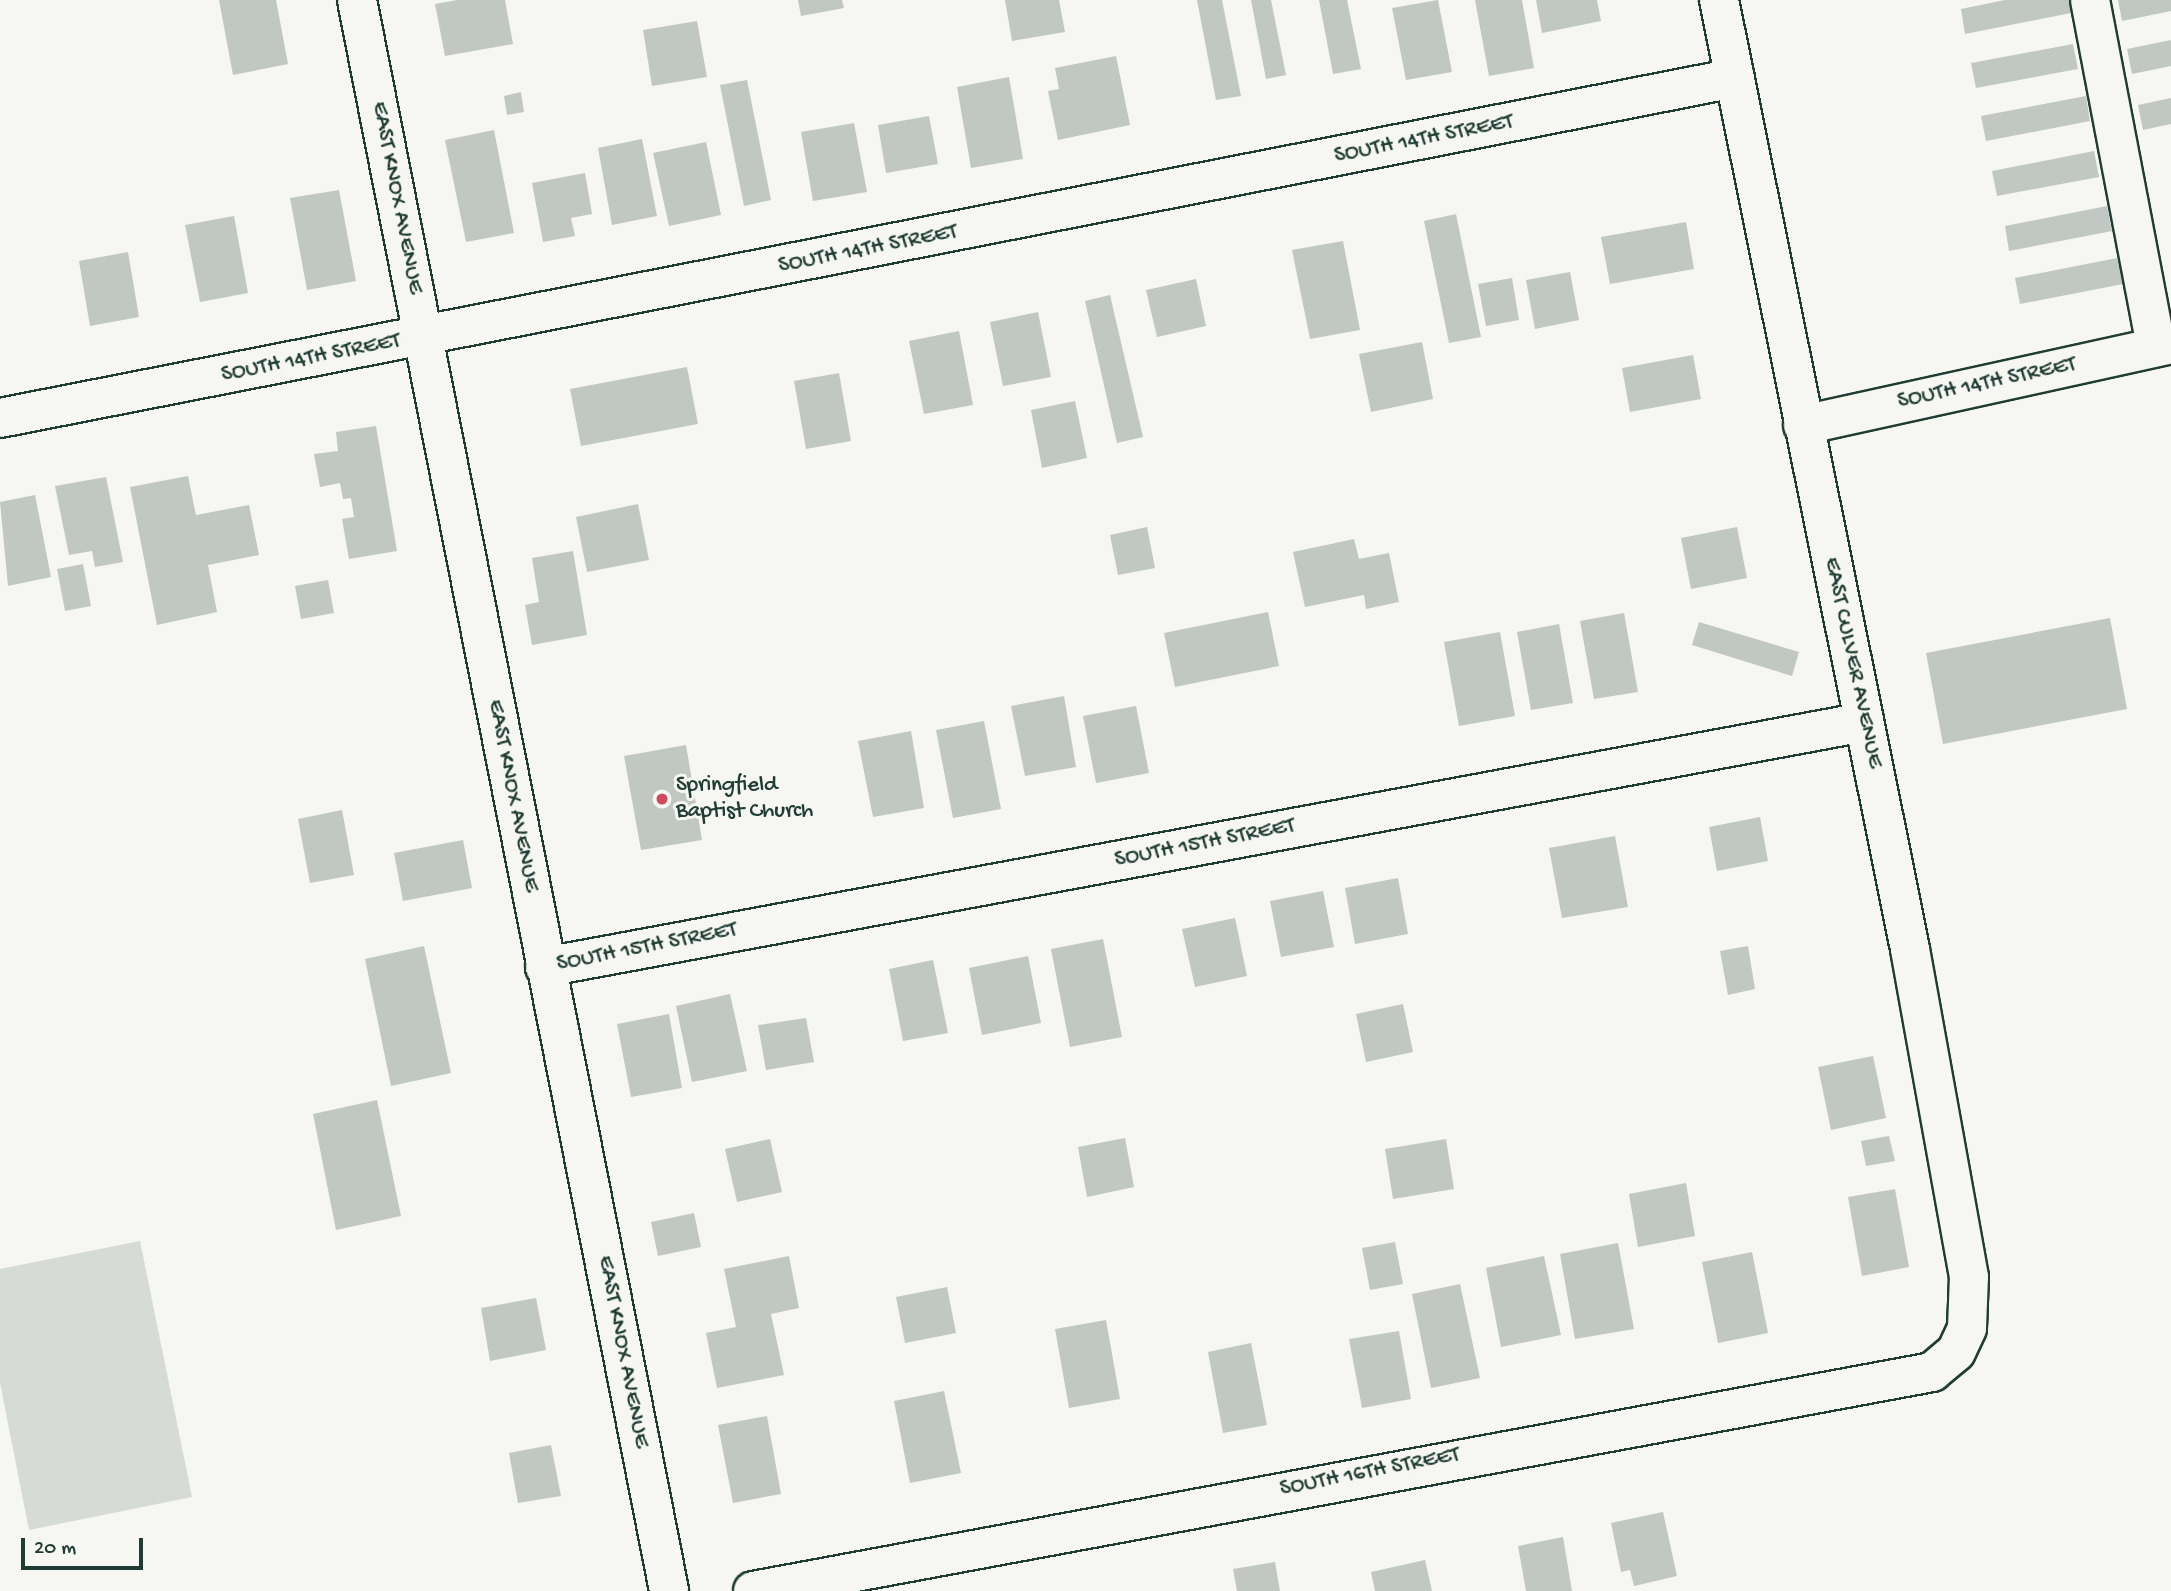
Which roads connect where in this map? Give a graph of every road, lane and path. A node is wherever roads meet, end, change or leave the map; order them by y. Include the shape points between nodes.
1 (357, 0) edge
2 (1719, 0) edge
3 (2090, 0) edge
4 (1735, 78) junction
5 (423, 338) junction
6 (2164, 346) edge
7 (0, 418) edge
8 (1802, 425) junction
9 (1864, 722) junction
10 (545, 967) junction
11 (1967, 1328) joint
12 (669, 1591) edge
13 (753, 1591) edge

1 - 5 street, EAST KNOX AVENUE
2 - 4 street, EAST CULVER AVENUE
3 - 6 street
4 - 5 street, SOUTH 14TH STREET
4 - 8 street, EAST CULVER AVENUE
5 - 7 street, SOUTH 14TH STREET
5 - 10 street, EAST KNOX AVENUE
6 - 8 street, SOUTH 14TH STREET
8 - 9 street, EAST CULVER AVENUE
9 - 10 street, SOUTH 15TH STREET
9 - 11 street, EAST CULVER AVENUE via 1969,1277
10 - 12 street, EAST KNOX AVENUE
11 - 13 street, SOUTH 16TH STREET via 1956,1352 1933,1371

